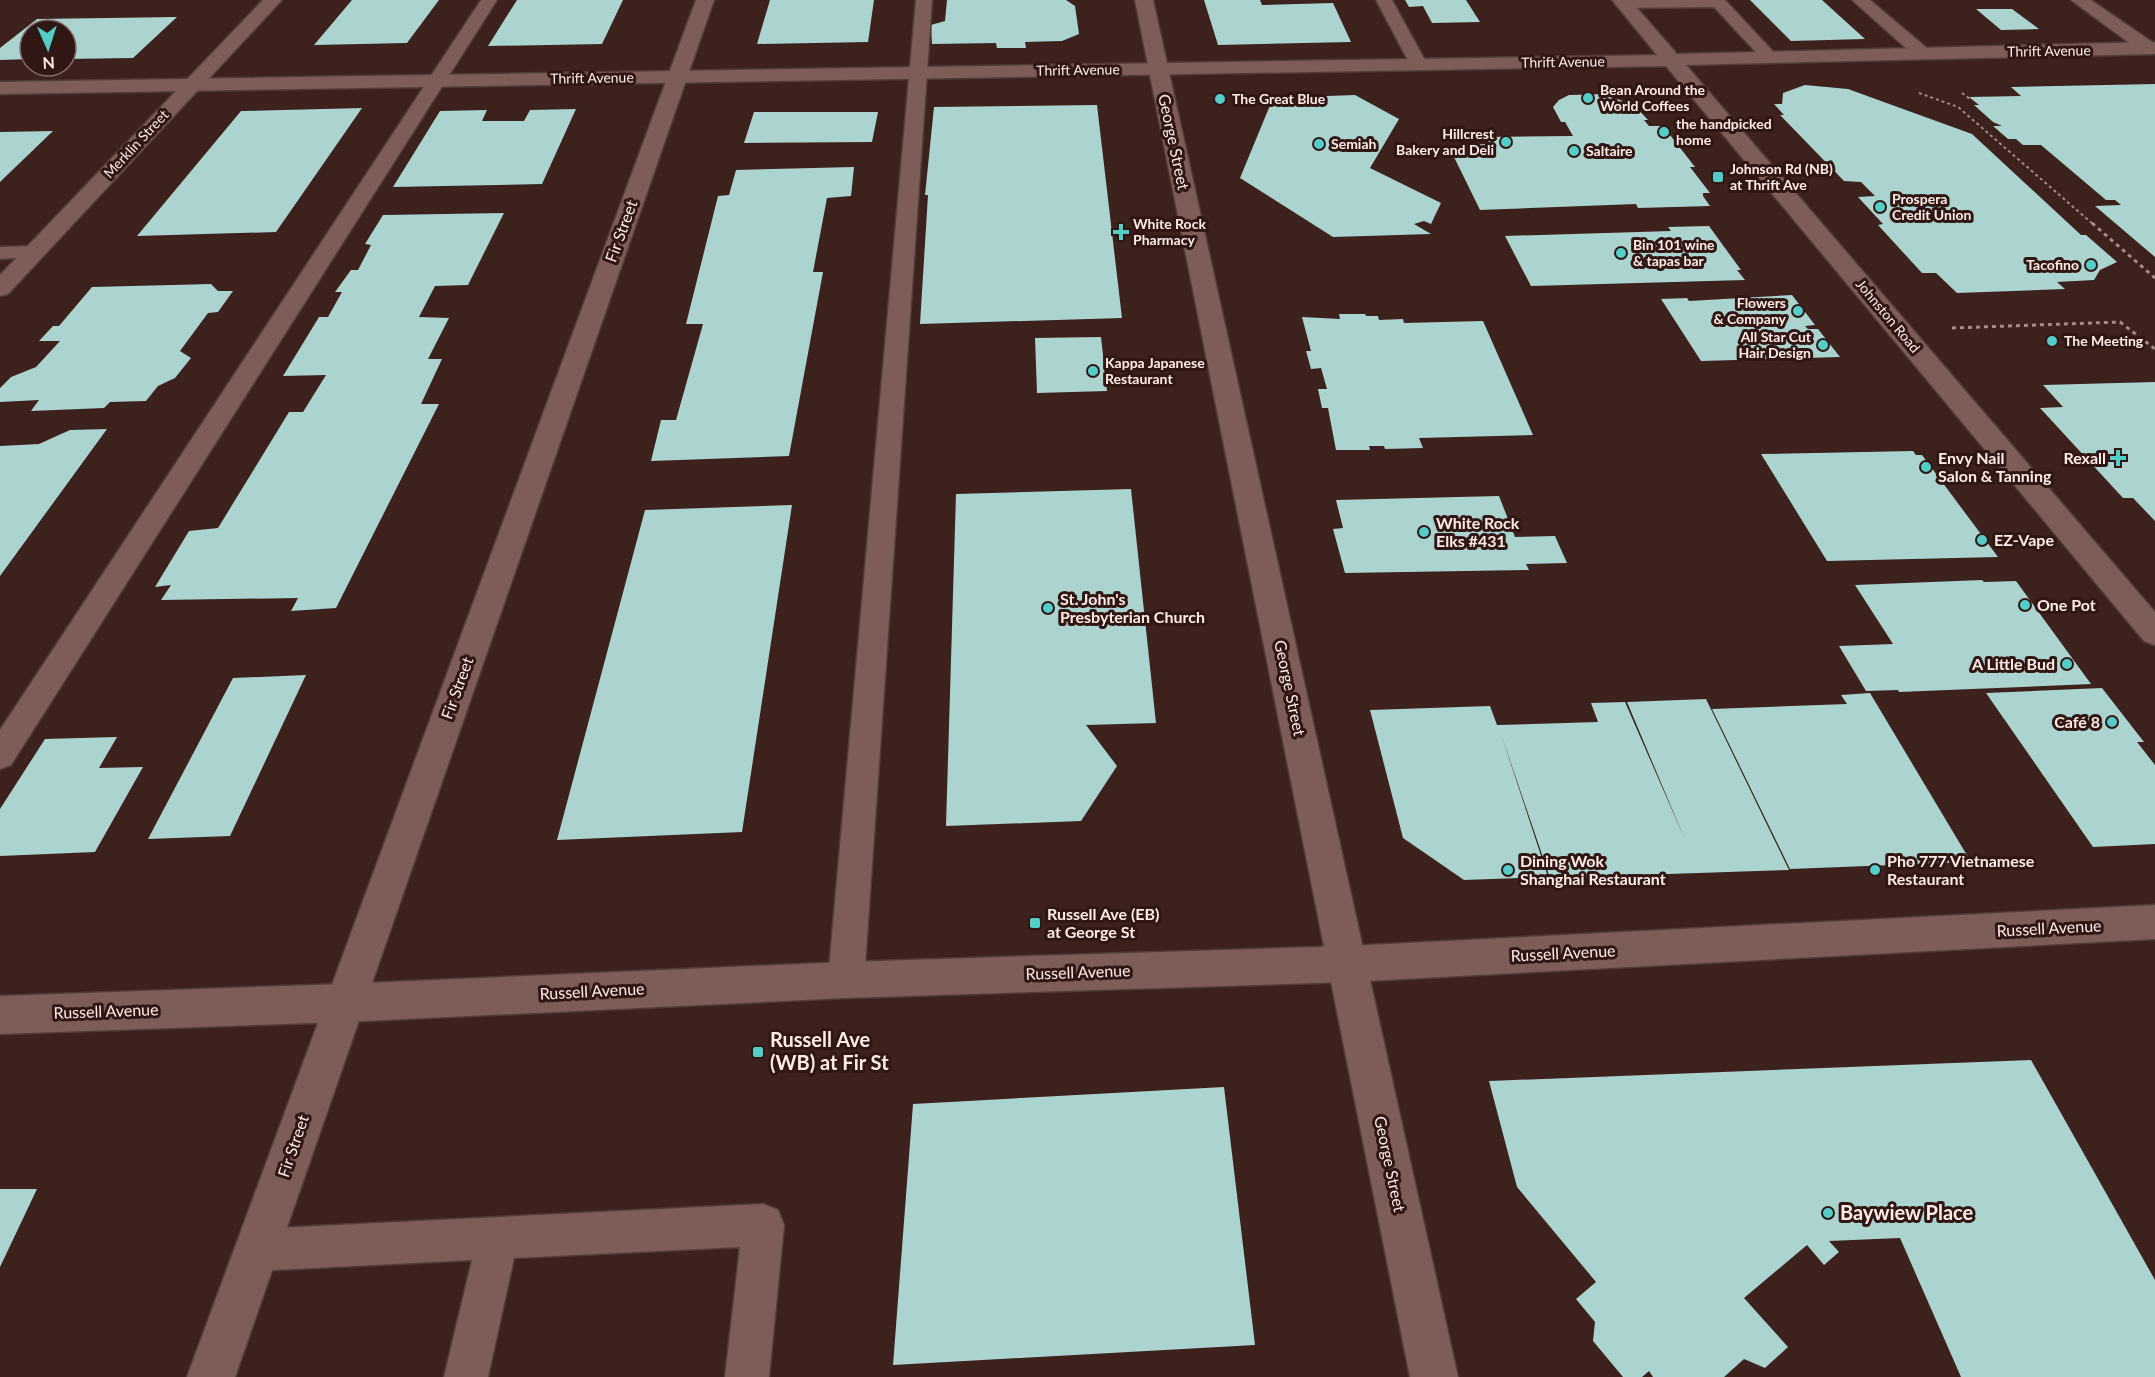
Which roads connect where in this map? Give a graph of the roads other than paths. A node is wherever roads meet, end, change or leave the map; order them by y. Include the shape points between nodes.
1 (273, 0) edge
2 (489, 0) edge
3 (705, 0) edge
4 (924, 0) edge
5 (1143, 0) edge
6 (1384, 0) edge
7 (1860, 0) edge
8 (2080, 0) edge
9 (1622, 2) edge
10 (2152, 49) edge
11 (1923, 54) junction
12 (1770, 58) junction
13 (1673, 60) junction
14 (1418, 64) junction
15 (1158, 68) junction
16 (918, 72) junction
17 (677, 76) junction
18 (437, 80) junction
19 (191, 84) junction
20 (0, 88) edge
21 (34, 252) junction
22 (0, 253) edge
23 (0, 289) edge
24 (2155, 633) edge
25 (0, 756) edge
26 (2155, 922) edge
27 (1348, 964) junction
28 (846, 980) junction
29 (343, 1003) junction
30 (0, 1015) edge
31 (498, 1238) junction
32 (256, 1250) junction
33 (211, 1377) edge
34 (466, 1377) edge
35 (747, 1377) edge
36 (1434, 1377) edge

1 - 19 street, Merklin Street
2 - 18 lane
3 - 17 street, Fir Street
4 - 16 lane
5 - 15 street, George Street
6 - 14 lane
7 - 11 lane
8 - 10 street
9 - 12 lane via 1718,2
9 - 13 street, Johnston Road
10 - 11 street, Thrift Avenue
11 - 12 street, Thrift Avenue
12 - 13 street, Thrift Avenue
13 - 14 street, Thrift Avenue
13 - 24 street, Johnston Road
14 - 15 street, Thrift Avenue
15 - 16 street, Thrift Avenue
15 - 27 street, George Street
16 - 17 street, Thrift Avenue
16 - 28 lane
17 - 18 street, Thrift Avenue
17 - 29 street, Fir Street
18 - 19 street, Thrift Avenue
18 - 25 lane
19 - 20 street, Thrift Avenue
19 - 21 street, Merklin Street
21 - 22 lane
21 - 23 street, Merklin Street
26 - 27 street, Russell Avenue
27 - 28 street, Russell Avenue
27 - 36 street, George Street
28 - 29 street, Russell Avenue
29 - 30 street, Russell Avenue
29 - 32 street, Fir Street
31 - 32 lane
31 - 34 lane
31 - 35 lane via 763,1225
32 - 33 street, Fir Street

